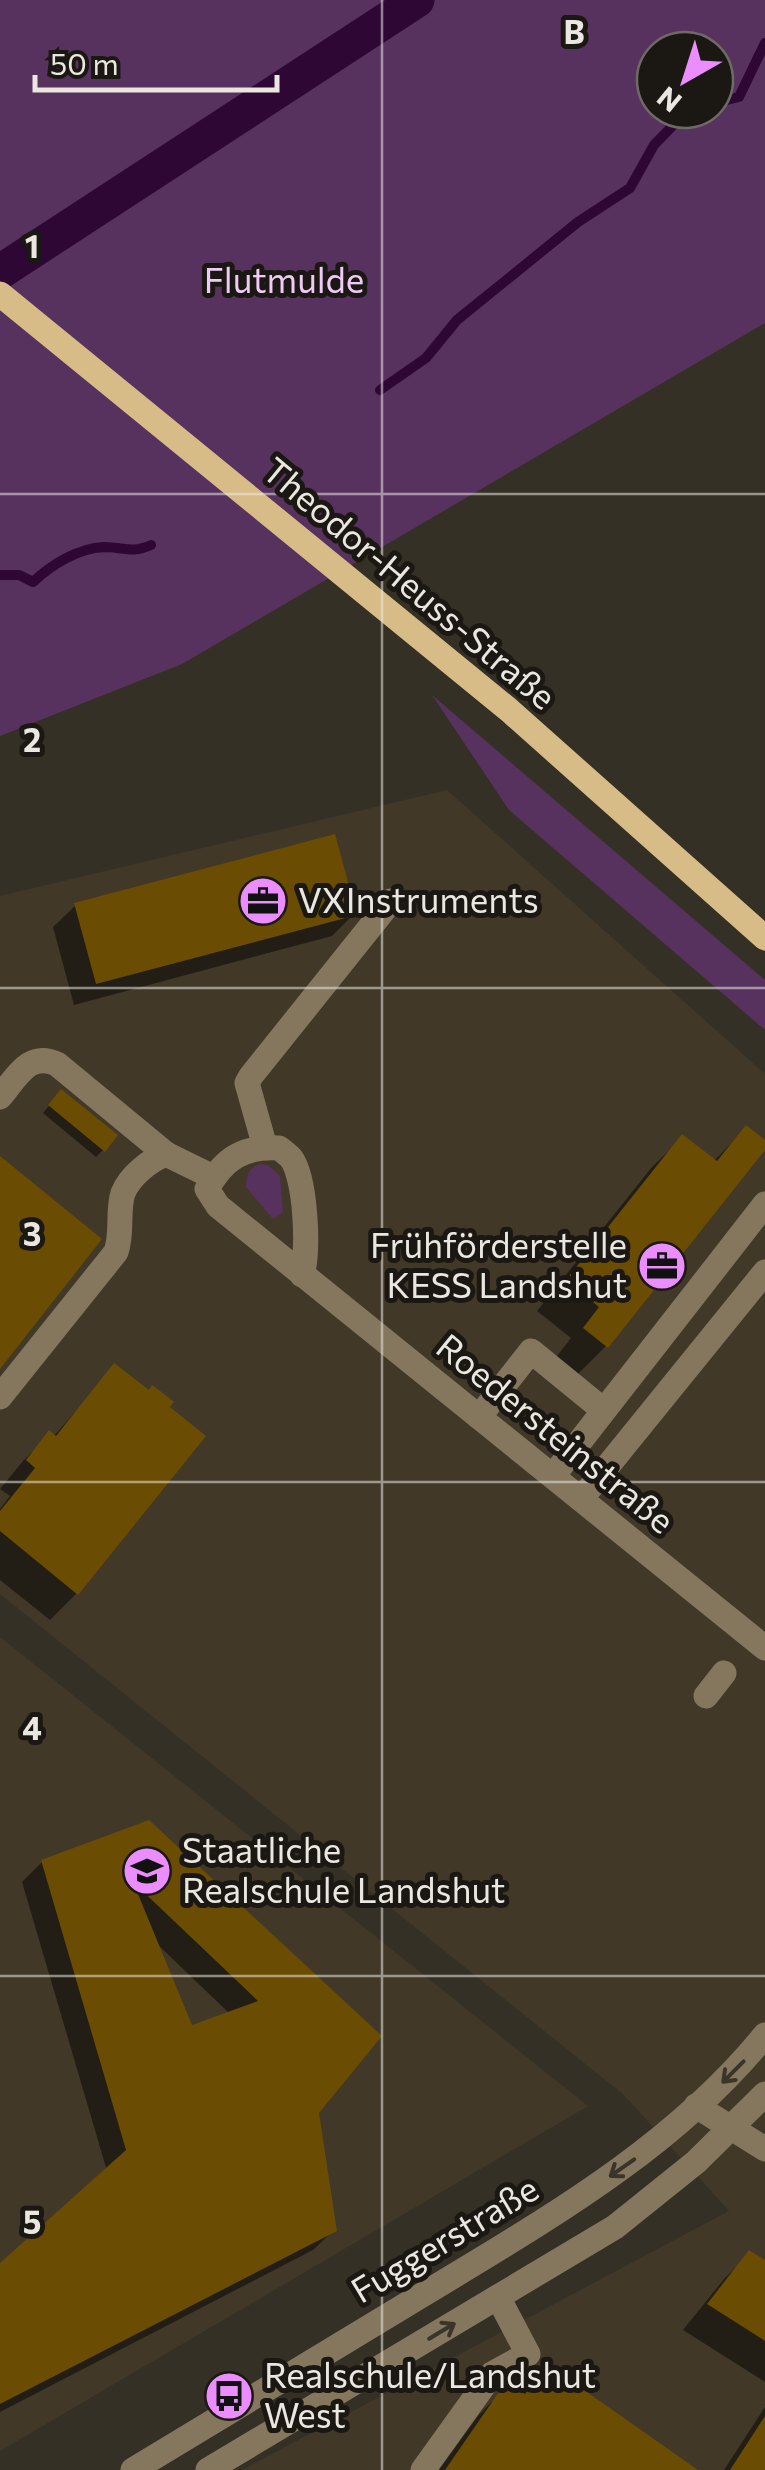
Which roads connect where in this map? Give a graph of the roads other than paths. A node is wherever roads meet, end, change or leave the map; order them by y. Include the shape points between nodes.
1 (0, 294) edge
2 (391, 902) dead end
3 (765, 938) edge
4 (0, 1097) edge
5 (265, 1147) junction
6 (166, 1154) junction
7 (214, 1177) junction
8 (765, 1204) edge
9 (765, 1272) edge
10 (302, 1274) junction
11 (0, 1397) edge
12 (602, 1409) junction
13 (479, 1417) junction
14 (553, 1476) junction
15 (581, 1500) junction
16 (765, 1648) edge
17 (724, 1673) dead end
18 (706, 1696) dead end
19 (765, 2035) edge
20 (765, 2094) edge
21 (696, 2106) junction
22 (733, 2128) junction
23 (765, 2149) edge
24 (498, 2297) junction
25 (212, 2423) junction
26 (236, 2463) edge
27 (134, 2470) edge
28 (208, 2470) edge
29 (423, 2470) edge

1 - 3 main road, Theodor-Heuss-Straße via 510,710
2 - 5 street via 251,1076 247,1084
4 - 6 street via 30,1061 44,1058
5 - 7 street via 239,1152
5 - 10 street via 292,1159 300,1181
6 - 7 street
6 - 11 street via 150,1160 124,1192 116,1252
7 - 10 street, Roedersteinstraße via 207,1189 218,1206
8 - 12 street
9 - 15 street
10 - 13 street, Roedersteinstraße
12 - 13 street via 531,1351
12 - 14 street
13 - 14 street, Roedersteinstraße
14 - 15 street, Roedersteinstraße
15 - 16 street, Roedersteinstraße
17 - 18 street
19 -> 21 street, Fuggerstraße
20 - 22 street
21 - 22 street
21 -> 25 street, Fuggerstraße via 665,2138 560,2212
22 - 23 street
22 - 24 street via 615,2228
26 -> 24 street
24 - 29 street via 528,2354 492,2374
25 - 26 street
25 - 27 street, Fuggerstraße
26 - 28 street

